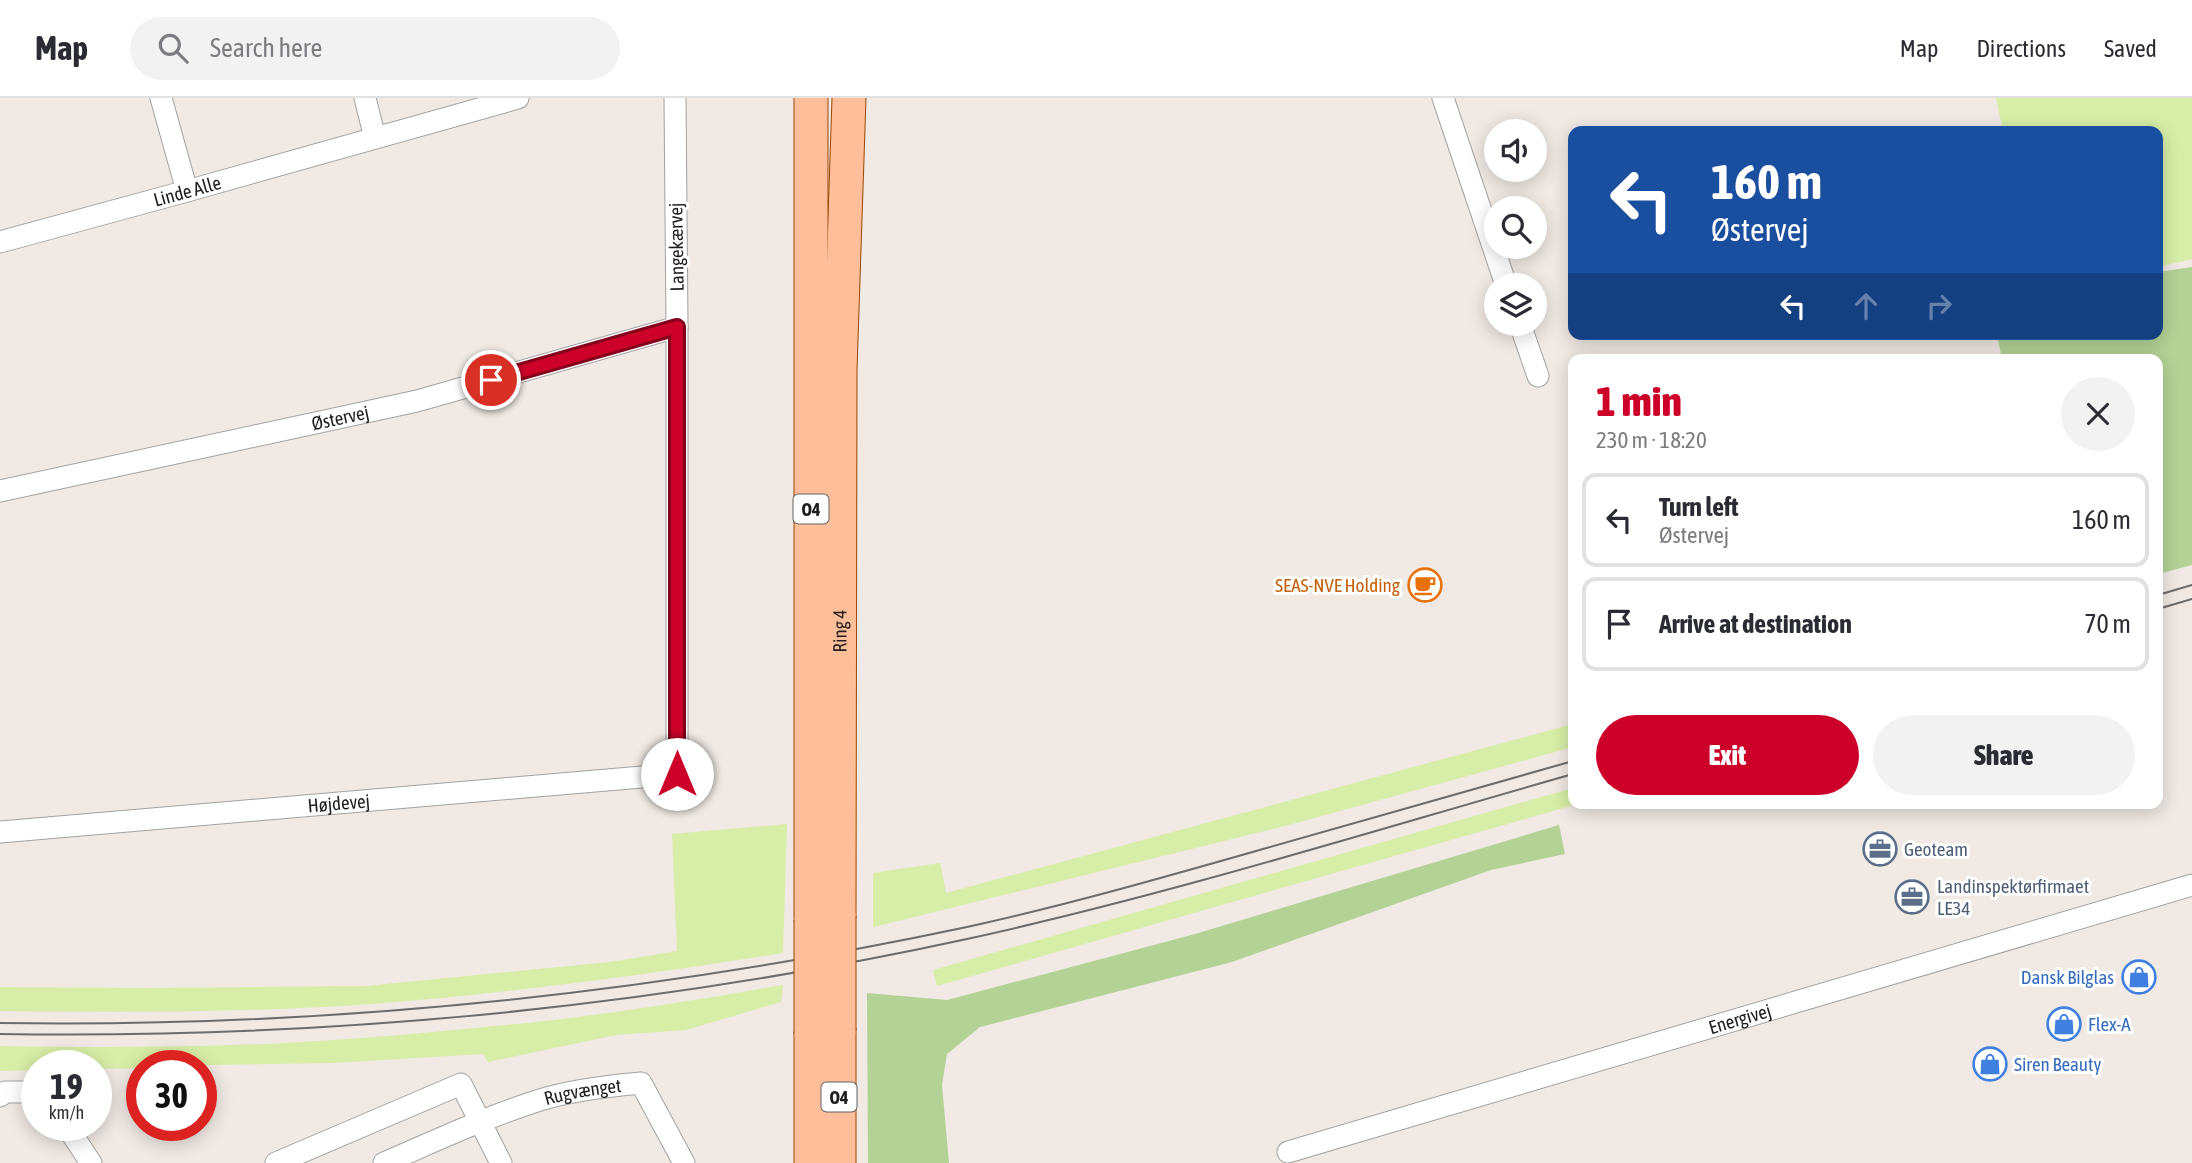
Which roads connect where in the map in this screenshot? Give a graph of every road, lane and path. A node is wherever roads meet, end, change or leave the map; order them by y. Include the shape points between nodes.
1 (161, 98) edge
2 (365, 98) edge
3 (518, 98) edge
4 (674, 98) edge
5 (811, 98) edge
6 (849, 98) edge
7 (1443, 98) edge
8 (461, 105) edge
9 (375, 138) junction
10 (187, 191) junction
11 (0, 242) edge
12 (1502, 273) edge
13 (677, 327) junction
14 (1524, 336) edge
15 (1538, 376) dead end
16 (0, 491) edge
17 (677, 774) joint
18 (0, 832) edge
19 (2192, 885) edge
20 (825, 918) junction
21 (825, 1032) junction
22 (21, 1092) edge
23 (0, 1096) edge
24 (480, 1122) junction
25 (77, 1141) edge
26 (1288, 1152) dead end
27 (308, 1157) edge
28 (91, 1163) edge
29 (276, 1163) edge
30 (384, 1163) edge
31 (501, 1163) edge
32 (684, 1163) edge
33 (811, 1163) edge
34 (839, 1163) edge

1 - 10 street
2 - 9 street
3 - 8 street, Linde Alle
4 - 13 street, Langekærvej
5 - 20 main road, Ring 4 / O4
6 - 20 main road, Ring 4 / O4
7 - 12 street
8 - 9 street, Linde Alle
9 - 10 street, Linde Alle
10 - 11 street, Linde Alle
13 - 16 street, Østervej via 417,401
13 - 17 street, Langekærvej
14 - 15 street
17 - 18 street, Højdevej
19 - 26 street, Energivej
20 - 21 main road, Ring 4 / O4, bridge
21 - 33 main road, Ring 4 / O4
21 - 34 main road, Ring 4 / O4
22 - 23 street
24 - 27 street via 461,1084
24 - 30 street, Rugvænget
24 - 31 street
24 - 32 street, Rugvænget via 541,1100 641,1083
25 - 28 street
27 - 29 street

